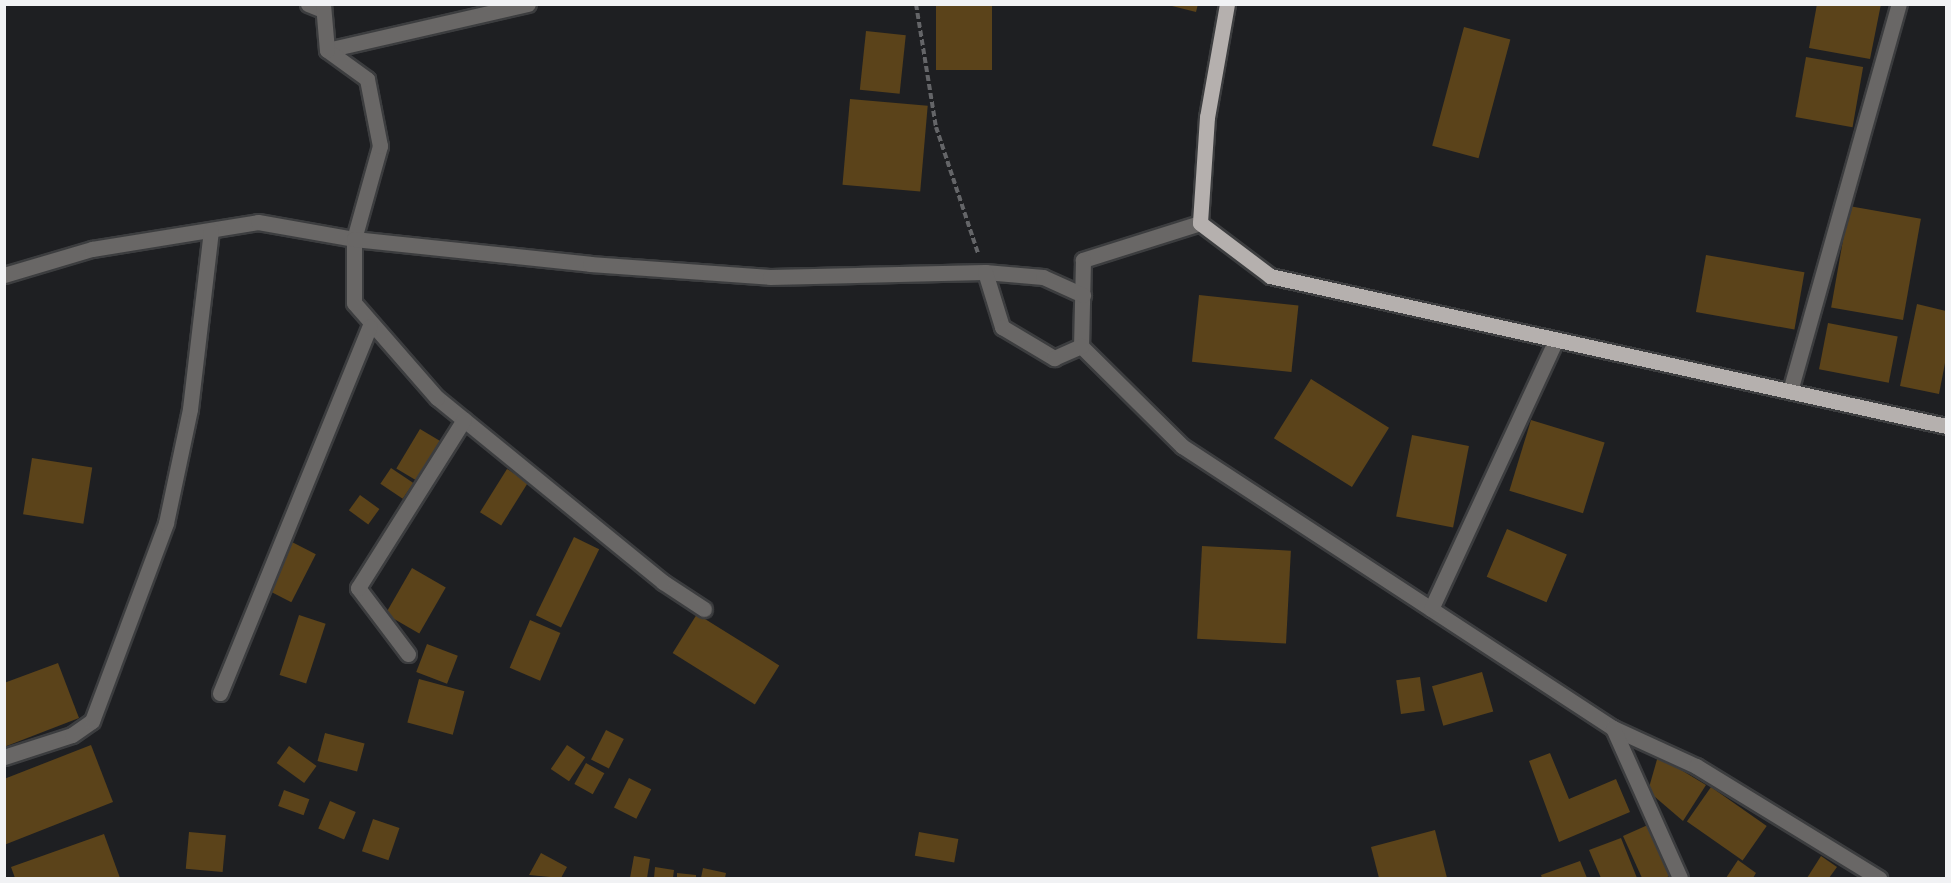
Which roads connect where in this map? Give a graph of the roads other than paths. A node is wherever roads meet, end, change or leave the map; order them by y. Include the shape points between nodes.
1 (308, 4) edge
2 (528, 4) edge
3 (1227, 4) edge
4 (1899, 4) edge
5 (323, 7) edge
6 (327, 50) junction
7 (1200, 223) junction
8 (211, 230) junction
9 (354, 239) junction
10 (985, 272) junction
11 (4, 275) edge
12 (1083, 295) junction
13 (370, 326) junction
14 (1556, 340) junction
15 (1081, 346) junction
16 (1790, 391) junction
17 (464, 420) junction
18 (1947, 426) edge
19 (704, 609) dead end
20 (1431, 609) junction
21 (408, 654) dead end
22 (220, 693) dead end
23 (1613, 728) junction
24 (4, 757) edge
25 (1680, 879) edge
26 (1879, 879) edge

1 - 5 street
2 - 6 street
3 - 7 main road via 1207,117
4 - 16 street
5 - 6 street
6 - 9 street via 367,79 380,146
7 - 12 street via 1083,260
7 - 14 main road via 1270,276
8 - 9 street via 258,222
8 - 11 street via 92,249
8 - 24 street via 190,409 166,523 92,721 72,735
9 - 10 street via 590,264 770,276
9 - 13 street via 354,303
10 - 12 street via 1043,277
10 - 15 street via 1002,327 1054,358
12 - 15 street
13 - 17 street via 437,398
13 - 22 street
14 - 16 main road
14 - 20 street
15 - 20 street via 1182,446
16 - 18 main road
17 - 19 street via 663,582
17 - 21 street via 358,588
20 - 23 street
23 - 25 street
23 - 26 street via 1696,766

